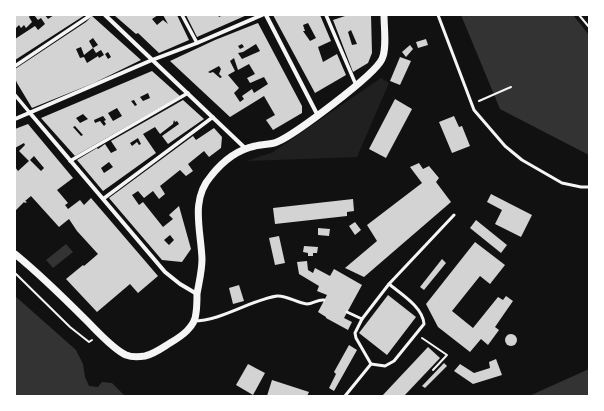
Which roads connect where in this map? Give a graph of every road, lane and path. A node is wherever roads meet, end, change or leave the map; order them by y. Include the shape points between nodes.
1 (90, 15) edge
2 (105, 15) edge
3 (182, 15) edge
4 (262, 15) edge
5 (266, 15) edge
6 (326, 15) edge
7 (384, 15) edge
8 (438, 15) edge
9 (579, 15) edge
10 (589, 27) edge
11 (197, 43) junction
12 (152, 60) junction
13 (15, 66) edge
14 (356, 85) junction
15 (510, 87) dead end
16 (188, 93) junction
17 (15, 95) edge
18 (472, 104) junction
19 (30, 113) junction
20 (317, 114) junction
21 (213, 117) junction
22 (15, 119) edge
23 (246, 149) junction
24 (70, 161) junction
25 (589, 187) edge
26 (103, 199) junction
27 (454, 215) dead end
28 (15, 254) edge
29 (15, 273) edge
30 (389, 284) junction
31 (197, 294) junction
32 (324, 300) dead end
33 (347, 312) dead end
34 (362, 319) junction
35 (194, 321) junction
36 (416, 334) junction
37 (89, 342) dead end
38 (370, 364) junction
39 (433, 370) dead end
40 (345, 396) edge

1 - 13 street
2 - 12 street
3 - 11 street
4 - 11 street
5 - 20 street
6 - 14 street
7 - 14 street via 382,59
8 - 18 lane
9 - 10 path
11 - 12 street
12 - 16 street
12 - 19 street
14 - 20 street
15 - 18 path
16 - 21 street
16 - 24 street
17 - 19 street
18 - 25 lane via 474,110 505,146 522,160 562,183
19 - 22 street
19 - 24 street
20 - 23 street via 278,141
21 - 23 street
21 - 26 street
23 - 31 street via 224,162 206,183 199,197 202,260
24 - 26 street
26 - 31 street via 165,272
27 - 30 lane
28 - 35 street via 33,268 100,334 128,355 145,356 154,353 178,338
29 - 37 path
30 - 34 lane
30 - 36 lane via 422,315 424,324
31 - 35 street
32 - 35 lane via 308,304 279,296 204,321
33 - 34 lane
34 - 38 lane via 355,333
36 - 38 lane via 394,361 385,366
36 - 39 path via 446,355
38 - 40 lane

